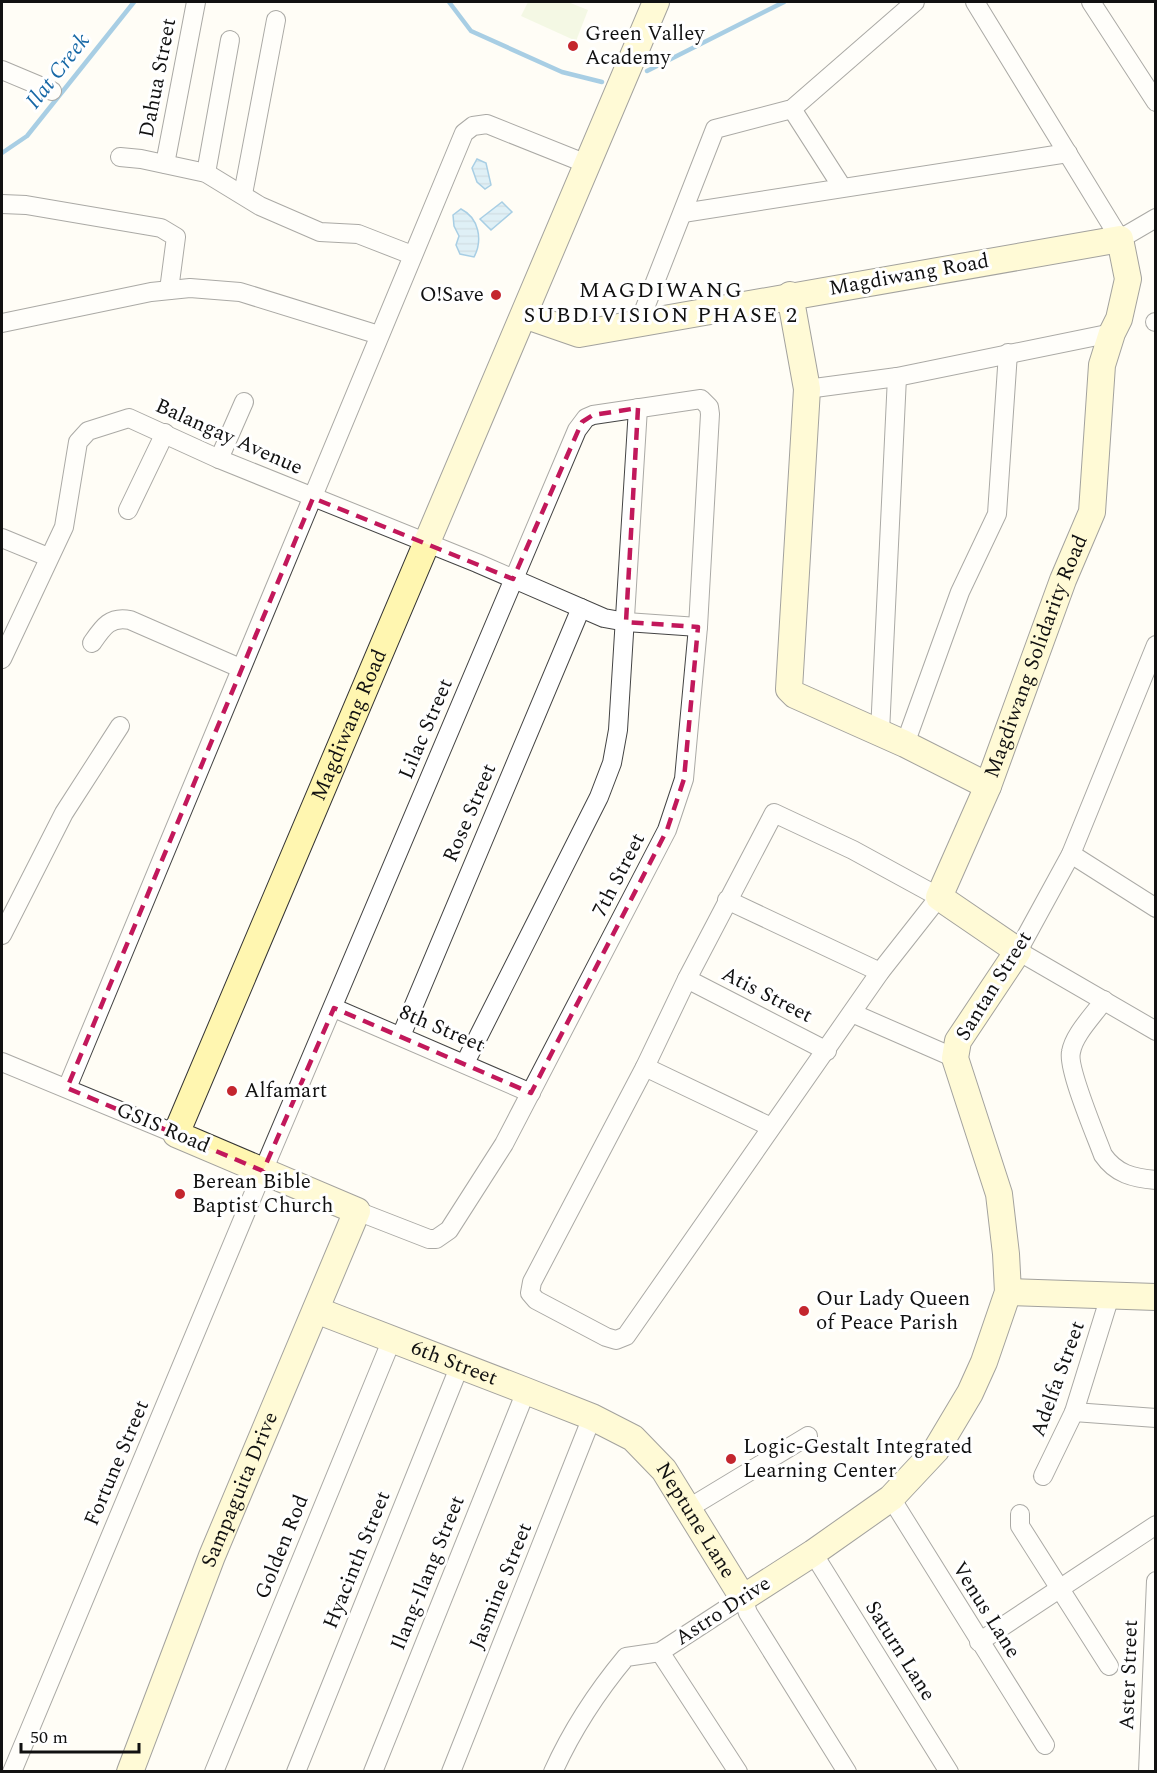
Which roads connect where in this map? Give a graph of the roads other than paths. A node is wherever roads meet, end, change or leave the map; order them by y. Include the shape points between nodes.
1 (196, 2) edge
2 (656, 2) edge
3 (915, 2) edge
4 (975, 2) edge
5 (1091, 2) edge
6 (276, 20) dead end
7 (230, 40) dead end
8 (2, 69) edge
9 (52, 91) dead end
10 (1155, 102) edge
11 (792, 110) junction
12 (1068, 153) junction
13 (120, 157) dead end
14 (165, 164) junction
15 (587, 164) junction
16 (206, 173) junction
17 (842, 187) junction
18 (243, 194) junction
19 (2, 204) edge
20 (683, 213) junction
21 (1155, 218) edge
22 (1120, 239) junction
23 (412, 255) junction
24 (169, 290) junction
25 (790, 295) junction
26 (524, 315) junction
27 (639, 323) junction
28 (2, 324) edge
29 (1112, 333) junction
30 (379, 335) junction
31 (1008, 353) junction
32 (897, 377) junction
33 (807, 389) junction
34 (244, 402) dead end
35 (706, 403) joint
36 (638, 408) junction
37 (165, 433) junction
38 (219, 459) junction
39 (313, 498) junction
40 (128, 510) dead end
41 (2, 538) edge
42 (425, 543) junction
43 (48, 557) junction
44 (513, 579) junction
45 (581, 608) junction
46 (626, 622) junction
47 (8, 627) edge
48 (698, 627) junction
49 (92, 643) dead end
50 (1155, 645) edge
51 (2, 659) edge
52 (240, 668) junction
53 (120, 726) dead end
54 (880, 732) junction
55 (905, 744) junction
56 (988, 786) junction
57 (1071, 854) junction
58 (939, 897) junction
59 (728, 900) junction
60 (1155, 908) edge
61 (2, 935) edge
62 (1018, 951) junction
63 (880, 972) junction
64 (687, 979) junction
65 (1104, 1000) junction
66 (334, 1008) junction
67 (852, 1013) junction
68 (1155, 1031) edge
69 (401, 1036) junction
70 (827, 1051) junction
71 (955, 1058) junction
72 (2, 1062) edge
73 (465, 1063) junction
74 (645, 1067) junction
75 (67, 1089) junction
76 (531, 1094) junction
77 (771, 1127) junction
78 (176, 1134) junction
79 (263, 1171) junction
80 (1155, 1180) edge
81 (357, 1211) junction
82 (1008, 1292) junction
83 (1110, 1296) junction
84 (1155, 1297) edge
85 (316, 1310) junction
86 (392, 1339) junction
87 (460, 1365) junction
88 (526, 1391) junction
89 (1074, 1412) junction
90 (592, 1418) junction
91 (1155, 1418) edge
92 (808, 1436) dead end
93 (922, 1467) joint
94 (1043, 1476) dead end
95 (891, 1498) junction
96 (688, 1508) junction
97 (1020, 1514) dead end
98 (1155, 1526) edge
99 (813, 1554) junction
100 (1155, 1581) edge
101 (1061, 1588) junction
102 (742, 1598) junction
103 (979, 1642) junction
104 (660, 1652) junction
105 (1109, 1666) dead end
106 (1045, 1745) dead end
107 (12, 1772) edge
108 (130, 1772) edge
109 (214, 1772) edge
110 (296, 1772) edge
111 (373, 1772) edge
112 (451, 1772) edge
113 (553, 1772) edge
114 (738, 1772) edge
115 (847, 1772) edge
116 (949, 1772) edge
117 (1148, 1772) edge

1 - 14 street, Dahua Street
2 - 15 street, Magdiwang Road
3 - 11 street
4 - 12 street
5 - 10 street
6 - 18 street
7 - 16 street
8 - 9 street
11 - 17 street
11 - 20 street via 715,129
12 - 17 street
12 - 22 street
13 - 14 street
14 - 16 street
15 - 23 street via 487,124 473,126 464,133
15 - 26 street, Magdiwang Road
16 - 18 street
17 - 20 street
18 - 23 street via 260,206 320,232 358,234
19 - 24 street via 161,228 176,237
20 - 27 street
21 - 22 street
22 - 25 street, Magdiwang Road
22 - 29 street, Magdiwang Solidarity Road via 1128,279
23 - 30 street
24 - 28 street
24 - 30 street via 240,292
25 - 27 street, Magdiwang Road
25 - 33 street, Magdiwang Solidarity Road
26 - 27 street, Magdiwang Road via 579,334
26 - 42 street, Magdiwang Road
29 - 31 street
29 - 56 street, Magdiwang Solidarity Road via 1102,365 1092,512
30 - 39 street
31 - 32 street
31 - 55 street via 997,514 960,592
32 - 33 street
32 - 54 street
33 - 54 street, Magdiwang Solidarity Road via 789,689
34 - 38 street
35 - 36 street, Lilac Street via 696,398
35 - 48 street, 7th Street via 710,414
36 - 44 street, Lilac Street via 593,416 582,422
36 - 46 street
37 - 38 street, Balangay Avenue
37 - 40 street
37 - 43 street, Balangay Avenue via 129,418 81,436 64,527
38 - 39 street, Balangay Avenue
39 - 42 street, Balangay Avenue
39 - 52 street
41 - 43 street
42 - 44 street, Balangay Avenue
42 - 78 street, Magdiwang Road
43 - 47 street, Balangay Avenue
44 - 45 street, Balangay Avenue
44 - 66 street, Lilac Street
45 - 46 street, Balangay Avenue
45 - 69 street, Rose Street
46 - 48 street, Balangay Avenue
46 - 73 street via 612,763
47 - 51 street, Balangay Avenue
48 - 76 street, 7th Street via 684,779 668,830
49 - 52 street via 105,624 118,618 130,620
50 - 57 street, Santan Street
52 - 75 street
53 - 61 street via 64,813
54 - 55 street, Magdiwang Solidarity Road
55 - 56 street, Magdiwang Solidarity Road
56 - 58 street
57 - 60 street
57 - 62 street, Santan Street
58 - 59 street via 774,813
58 - 62 street
58 - 63 street
59 - 63 street
59 - 64 street
62 - 65 street
62 - 71 street, Santan Street via 958,1041
63 - 67 street
64 - 70 street, Atis Street
64 - 74 street
65 - 68 street
65 - 80 street via 1074,1042 1072,1066 1103,1155 1111,1167 1130,1176
66 - 69 street, 8th Street
66 - 79 street, Lilac Street
67 - 70 street
67 - 71 street
69 - 73 street, 8th Street
70 - 77 street
71 - 82 street, Santan Street via 999,1194
72 - 75 street, GSIS Road
73 - 76 street, 8th Street
74 - 77 street
74 - 77 street via 532,1282 530,1293 536,1300 606,1337 616,1340 627,1336
75 - 78 street, GSIS Road
76 - 81 street, 7th Street via 504,1144 443,1235 436,1239 420,1237
78 - 79 street, GSIS Road
79 - 81 street, GSIS Road
79 - 107 street, Fortune Street
81 - 85 street, Sampaguita Drive
82 - 83 street
82 - 93 street, Santan Street via 970,1393
83 - 84 street
83 - 89 street, Adelfa Street
85 - 86 street, 6th Street
85 - 108 street, Sampaguita Drive via 212,1556
86 - 87 street, 6th Street
86 - 109 street, Golden Rod
87 - 88 street, 6th Street
87 - 110 street, Hyacinth Street
88 - 90 street, 6th Street
88 - 111 street, Ilang-Ilang Street
89 - 91 street
89 - 94 street, Adelfa Street
90 - 96 street, Neptune Lane via 633,1438 649,1452
90 - 112 street, Jasmine Street
92 - 96 street
93 - 95 street, Astro Drive
95 - 99 street, Astro Drive
95 - 103 street, Venus Lane
96 - 102 street, Neptune Lane
97 - 101 street via 1020,1526
98 - 101 street
99 - 102 street, Astro Drive
99 - 116 street, Saturn Lane
100 - 117 street, Aster Street
101 - 103 street
101 - 105 street
102 - 104 street, Astro Drive
102 - 115 street, Neptune Lane
103 - 106 street, Venus Lane
104 - 113 street, Astro Drive via 626,1657 601,1686 568,1738
104 - 114 street

